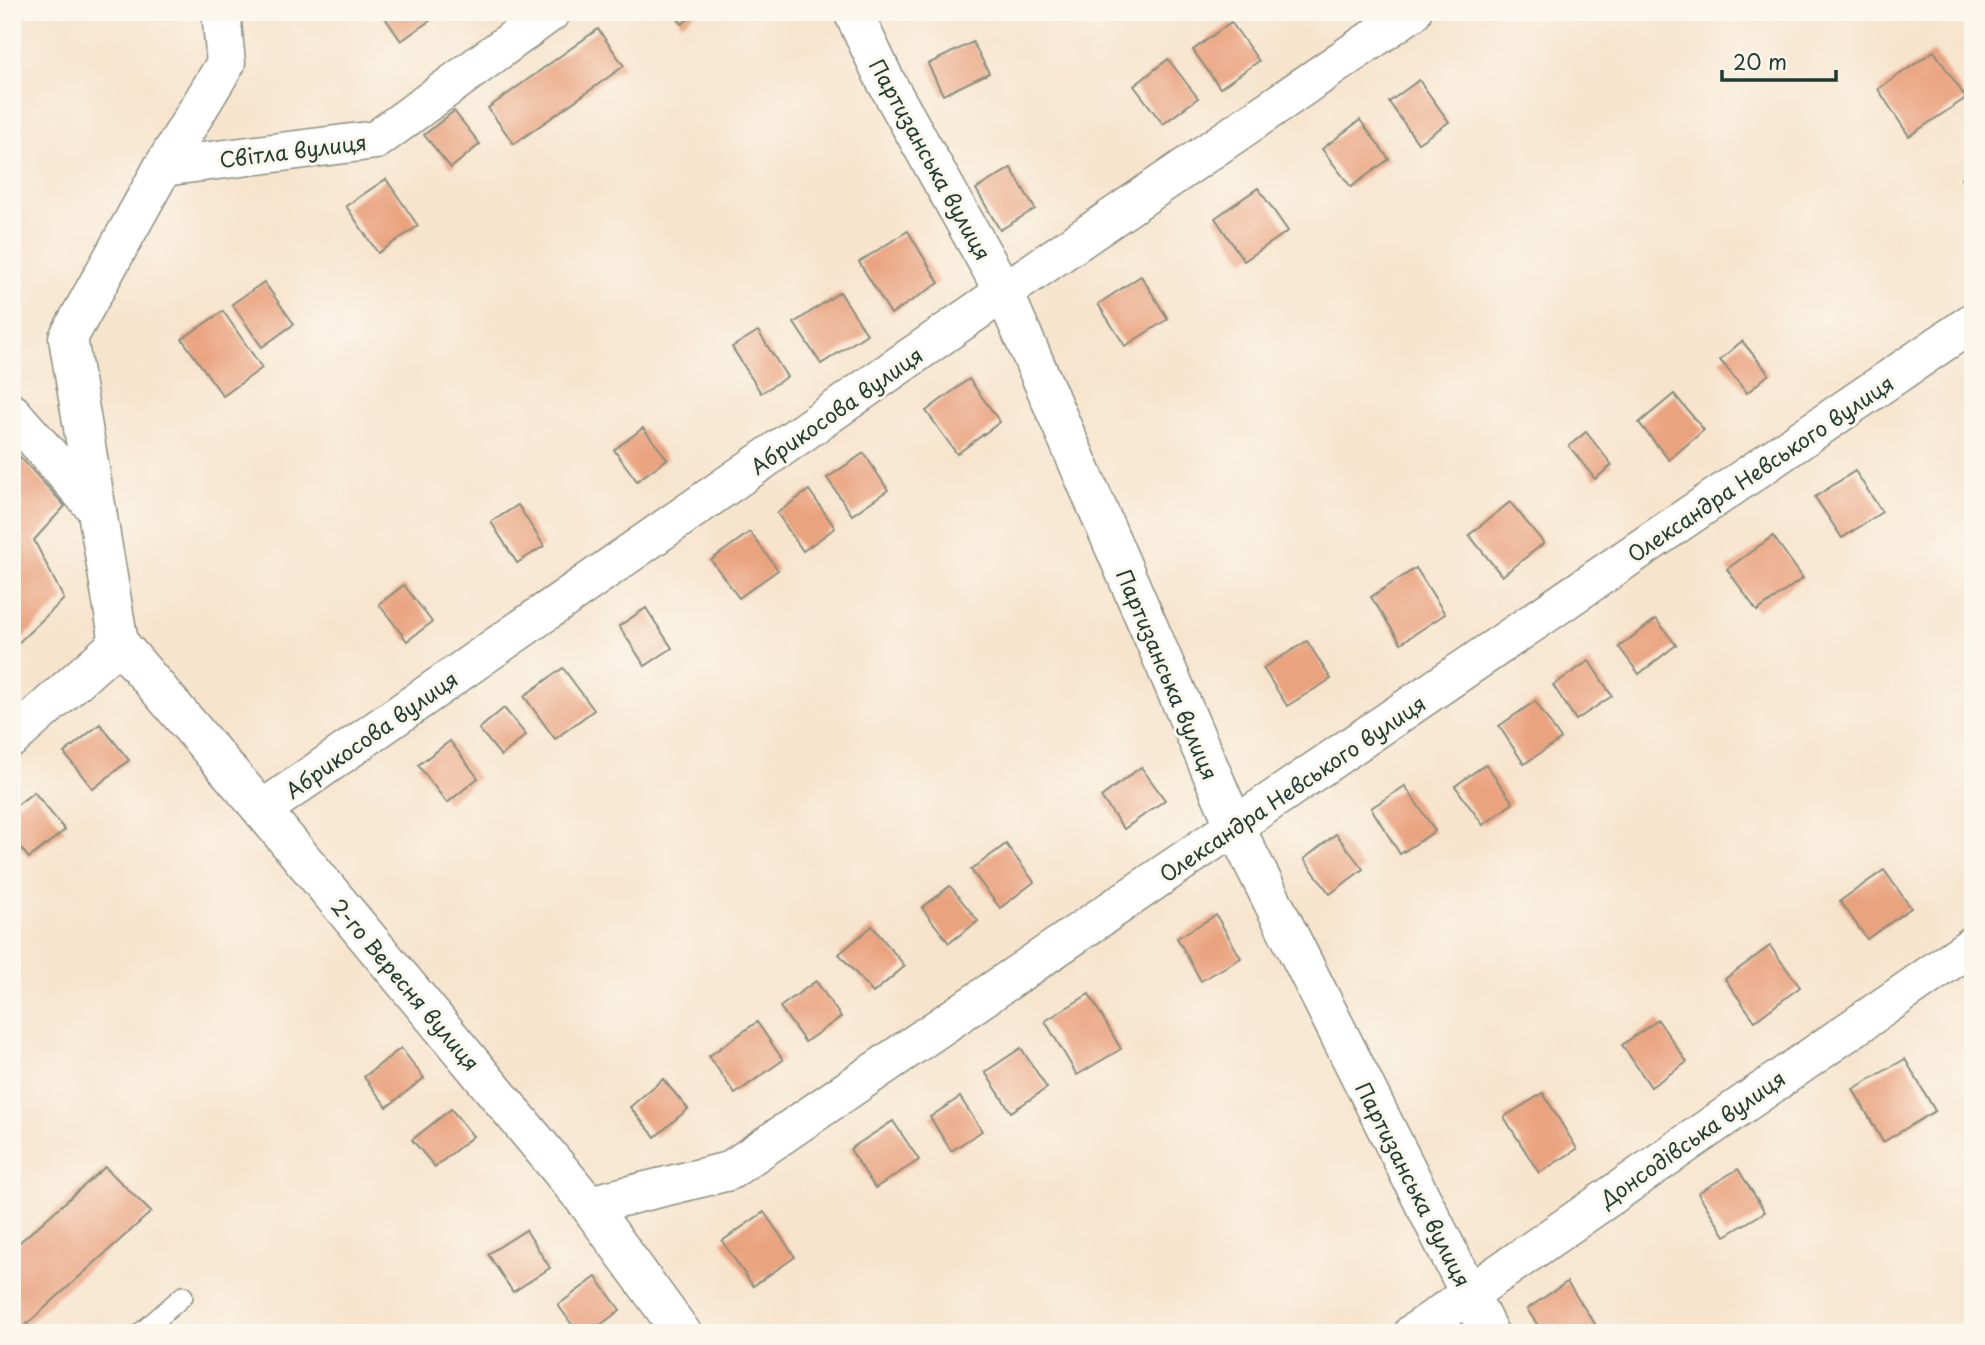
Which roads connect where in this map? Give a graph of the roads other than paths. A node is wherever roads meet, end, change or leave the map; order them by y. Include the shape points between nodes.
1 (221, 12) edge
2 (551, 12) edge
3 (853, 12) edge
4 (1412, 12) edge
5 (163, 167) junction
6 (1004, 292) junction
7 (1973, 322) edge
8 (12, 413) edge
9 (97, 510) junction
10 (119, 643) junction
11 (12, 738) edge
12 (262, 810) junction
13 (1235, 827) junction
14 (1973, 944) edge
15 (589, 1205) junction
16 (1468, 1293) junction
17 (183, 1296) dead end
18 (141, 1333) edge
19 (682, 1333) edge
20 (1413, 1333) edge
21 (1489, 1333) edge

1 - 5 street via 226,63
2 - 5 street, Світла вулиця via 376,140
3 - 6 street, Партизанська вулиця via 884,80
4 - 6 street, Абрикосова вулиця
5 - 9 street via 68,338
6 - 12 street, Абрикосова вулиця
6 - 13 street, Партизанська вулиця
7 - 13 street, Олександра Невського вулиця
8 - 9 street
9 - 10 street
10 - 11 street
10 - 12 street, 2-го Вересня вулиця
12 - 15 street, 2-го Вересня вулиця
13 - 15 street, Олександра Невського вулиця via 729,1171
13 - 16 street, Партизанська вулиця
14 - 16 street, Донсодівська вулиця
15 - 19 street, 2-го Вересня вулиця
16 - 20 street, Донсодівська вулиця
16 - 21 street, Партизанська вулиця
17 - 18 lane

